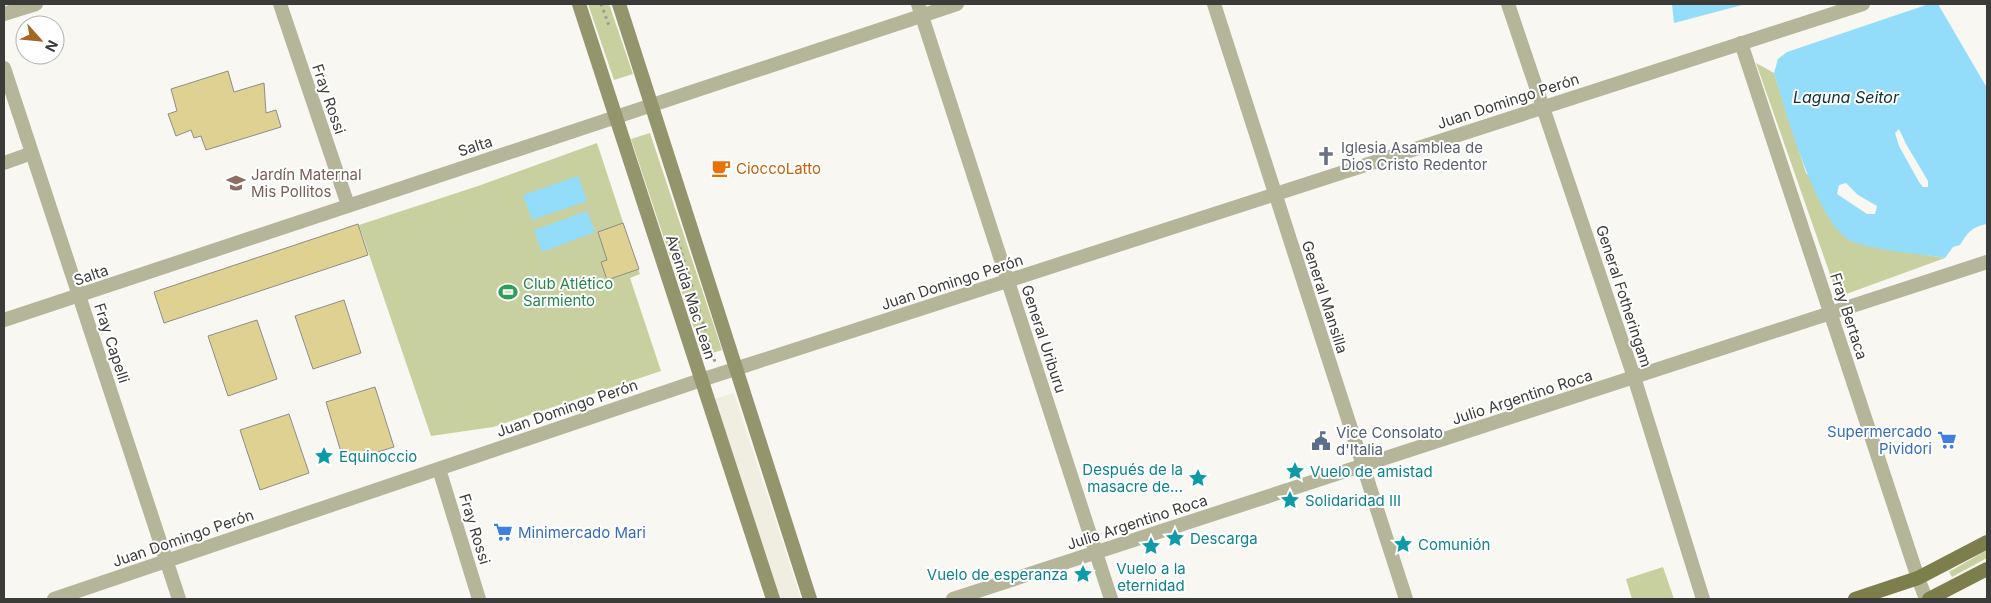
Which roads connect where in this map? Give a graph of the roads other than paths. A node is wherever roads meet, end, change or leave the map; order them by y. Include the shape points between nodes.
1 (36, 4) edge
2 (280, 4) edge
3 (579, 4) edge
4 (619, 4) edge
5 (957, 4) edge
6 (1214, 4) edge
7 (1508, 4) edge
8 (1863, 4) edge
9 (920, 10) edge
10 (4, 14) edge
11 (1741, 42) junction
12 (4, 68) edge
13 (652, 104) junction
14 (1544, 106) junction
15 (616, 116) junction
16 (32, 153) junction
17 (4, 163) edge
18 (1275, 194) junction
19 (348, 205) junction
20 (1987, 262) edge
21 (1009, 280) junction
22 (80, 296) junction
23 (1832, 313) junction
24 (4, 320) edge
25 (734, 369) junction
26 (1634, 378) junction
27 (701, 380) junction
28 (1363, 466) junction
29 (439, 469) junction
30 (1987, 542) edge
31 (1096, 553) junction
32 (166, 561) junction
33 (1987, 570) edge
34 (1918, 578) junction
35 (54, 599) edge
36 (178, 599) edge
37 (479, 599) edge
38 (773, 599) edge
39 (810, 599) edge
40 (953, 599) edge
41 (1111, 599) edge
42 (1406, 599) edge
43 (1704, 599) edge
44 (1856, 599) edge
45 (1927, 599) edge

1 - 10 street
2 - 19 street, Fray Rossi
3 - 15 main road, Avenida Mac Lean
4 - 13 main road, Avenida Mac Lean
5 - 9 street, Salta
6 - 18 street, General Mansilla
7 - 14 street, General Fotheringam
8 - 11 street, Juan Domingo Perón
9 - 13 street, Salta
9 - 21 street, General Uriburu
11 - 14 street, Juan Domingo Perón
11 - 23 street, Fray Bertaca
12 - 16 street, Fray Capelli
13 - 15 street, Salta
13 - 25 main road, Avenida Mac Lean
14 - 18 street, Juan Domingo Perón
14 - 26 street, General Fotheringam
15 - 19 street, Salta
15 - 27 main road, Avenida Mac Lean
16 - 17 street
16 - 22 street, Fray Capelli
18 - 21 street, Juan Domingo Perón
18 - 28 street, General Mansilla
19 - 22 street, Salta
20 - 23 street, Julio Argentino Roca
21 - 25 street, Juan Domingo Perón
21 - 31 street, General Uriburu
22 - 24 street, Salta
22 - 32 street, Fray Capelli
23 - 26 street, Julio Argentino Roca
23 - 34 street, Fray Bertaca
25 - 27 street, Juan Domingo Perón
25 - 39 main road, Avenida Mac Lean
26 - 28 street, Julio Argentino Roca
26 - 43 street, General Fotheringam
27 - 29 street, Juan Domingo Perón
27 - 38 main road, Avenida Mac Lean
28 - 31 street, Julio Argentino Roca
28 - 42 street, General Mansilla
29 - 32 street, Juan Domingo Perón
29 - 37 street, Fray Rossi
30 - 34 main road
31 - 40 street, Julio Argentino Roca
31 - 41 street, General Uriburu
32 - 35 street, Juan Domingo Perón
32 - 36 street, Fray Capelli
33 - 45 main road
34 - 44 main road
34 - 45 street, Fray Bertaca

